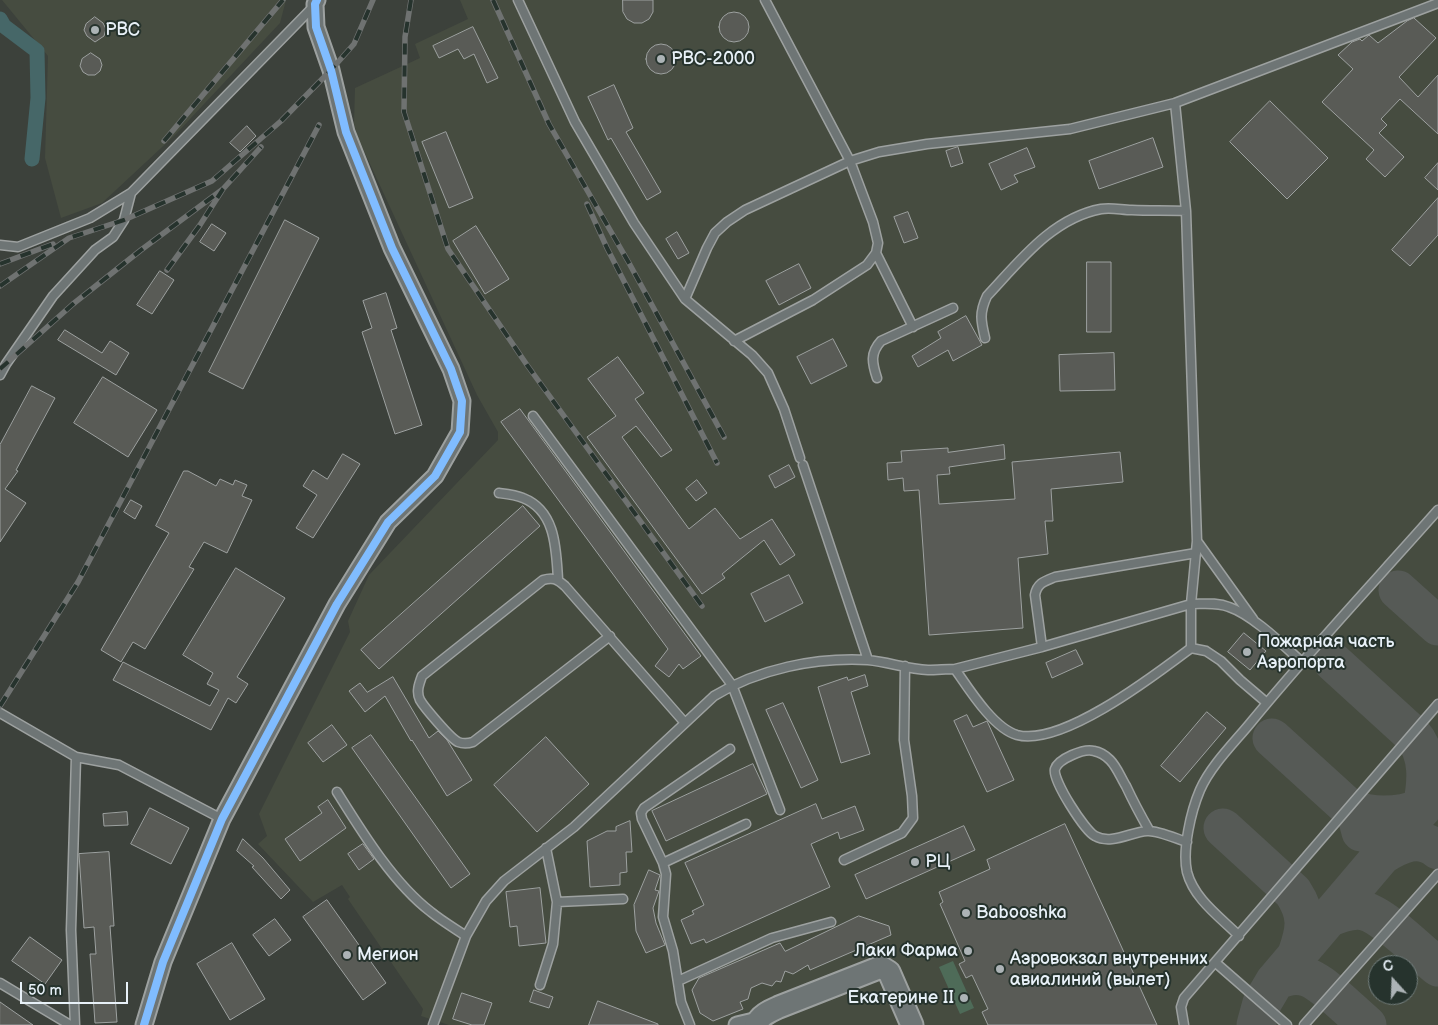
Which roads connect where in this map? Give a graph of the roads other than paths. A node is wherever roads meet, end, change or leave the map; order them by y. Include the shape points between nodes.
1 (518, 0) edge
2 (765, 0) edge
3 (316, 2) edge
4 (1438, 3) edge
5 (1176, 103) junction
6 (850, 161) junction
7 (131, 193) junction
8 (1186, 210) junction
9 (0, 245) edge
10 (876, 254) junction
11 (685, 299) junction
12 (953, 308) dead end
13 (913, 327) junction
14 (985, 338) dead end
15 (734, 341) junction
16 (0, 375) edge
17 (876, 378) dead end
18 (533, 416) dead end
19 (499, 492) dead end
20 (1438, 510) edge
21 (1197, 541) junction
22 (1196, 552) junction
23 (558, 579) junction
24 (1191, 604) junction
25 (1255, 622) junction
26 (610, 636) junction
27 (1042, 647) junction
28 (1191, 648) junction
29 (868, 660) junction
30 (1303, 662) junction
31 (904, 666) junction
32 (955, 669) junction
33 (732, 685) junction
34 (1266, 703) junction
35 (1438, 704) edge
36 (0, 713) edge
37 (686, 723) junction
38 (730, 750) dead end
39 (76, 757) junction
40 (337, 792) dead end
41 (780, 810) dead end
42 (222, 819) junction
43 (746, 824) dead end
44 (1148, 830) junction
45 (1188, 842) junction
46 (546, 848) junction
47 (844, 860) dead end
48 (663, 863) junction
49 (1438, 874) edge
50 (623, 900) dead end
51 (557, 902) junction
52 (831, 922) dead end
53 (466, 936) junction
54 (1239, 936) junction
55 (1216, 963) junction
56 (678, 981) junction
57 (0, 983) edge
58 (540, 985) dead end
59 (757, 1023) edge
60 (70, 1025) edge
61 (75, 1025) edge
62 (144, 1025) edge
63 (433, 1025) edge
64 (690, 1025) edge
65 (737, 1025) edge
66 (912, 1025) edge
67 (1184, 1025) edge
68 (1287, 1025) edge
69 (1304, 1025) edge

1 - 11 lane via 575,122 634,223
2 - 6 lane
3 - 7 lane
3 - 42 street via 316,27 331,70 346,132 392,248 451,369 462,401 460,432 435,476 388,522 337,604
4 - 5 lane
5 - 6 lane via 1070,129 927,144 879,152
5 - 8 lane
6 - 10 lane via 873,222 878,243
6 - 11 lane via 745,210 727,222 707,248
7 - 9 lane via 90,218 18,247
7 - 16 lane via 124,220 113,238 95,250 52,296
8 - 14 lane via 1103,208 1064,223 1045,237 987,296 980,318
8 - 21 lane
10 - 13 lane
10 - 15 lane via 867,265 813,300
11 - 15 lane
12 - 13 lane
13 - 17 lane via 881,341 876,347 872,355
15 - 29 lane via 768,373 784,409
18 - 33 lane
19 - 23 lane via 522,497 546,516 552,532
20 - 30 lane
21 - 22 lane
21 - 25 lane
22 - 24 lane
22 - 27 lane via 1055,577 1040,584 1035,595
23 - 26 lane
23 - 26 lane via 543,580 422,676 418,686 420,700 452,738 460,743 473,742
24 - 25 lane via 1229,607
24 - 27 lane
24 - 28 lane
25 - 30 lane
26 - 37 lane
27 - 32 lane
28 - 32 lane via 1082,721 1034,738 1004,728 977,701
28 - 34 lane via 1206,651 1221,661
29 - 31 lane
29 - 33 lane via 809,663
30 - 34 lane
31 - 32 lane via 928,670
31 - 47 lane via 904,740 913,818 902,833
33 - 37 lane via 714,696
33 - 41 lane
34 - 45 lane via 1200,790
35 - 54 lane
36 - 39 lane
37 - 46 lane
38 - 48 lane via 644,808 642,819
39 - 42 lane via 118,765
39 - 61 lane via 71,930
40 - 53 lane via 359,828 406,889 430,912
42 - 62 street via 163,962
43 - 48 lane
44 - 44 lane via 1117,838 1094,836 1083,825 1058,782 1055,774 1058,763 1087,750 1101,753 1115,766
44 - 45 lane
45 - 54 lane via 1187,871 1192,886 1204,903
46 - 51 lane
46 - 53 lane via 504,881 486,901
48 - 56 lane via 666,874 663,917
49 - 69 lane
50 - 51 lane
51 - 58 lane via 553,944
52 - 56 lane via 772,938
53 - 63 lane
54 - 55 lane
55 - 67 lane via 1184,998 1180,1007
55 - 68 lane
56 - 64 lane via 680,1002
57 - 60 lane
59 - 65 street
59 - 66 main road via 779,1007 881,967 889,972

